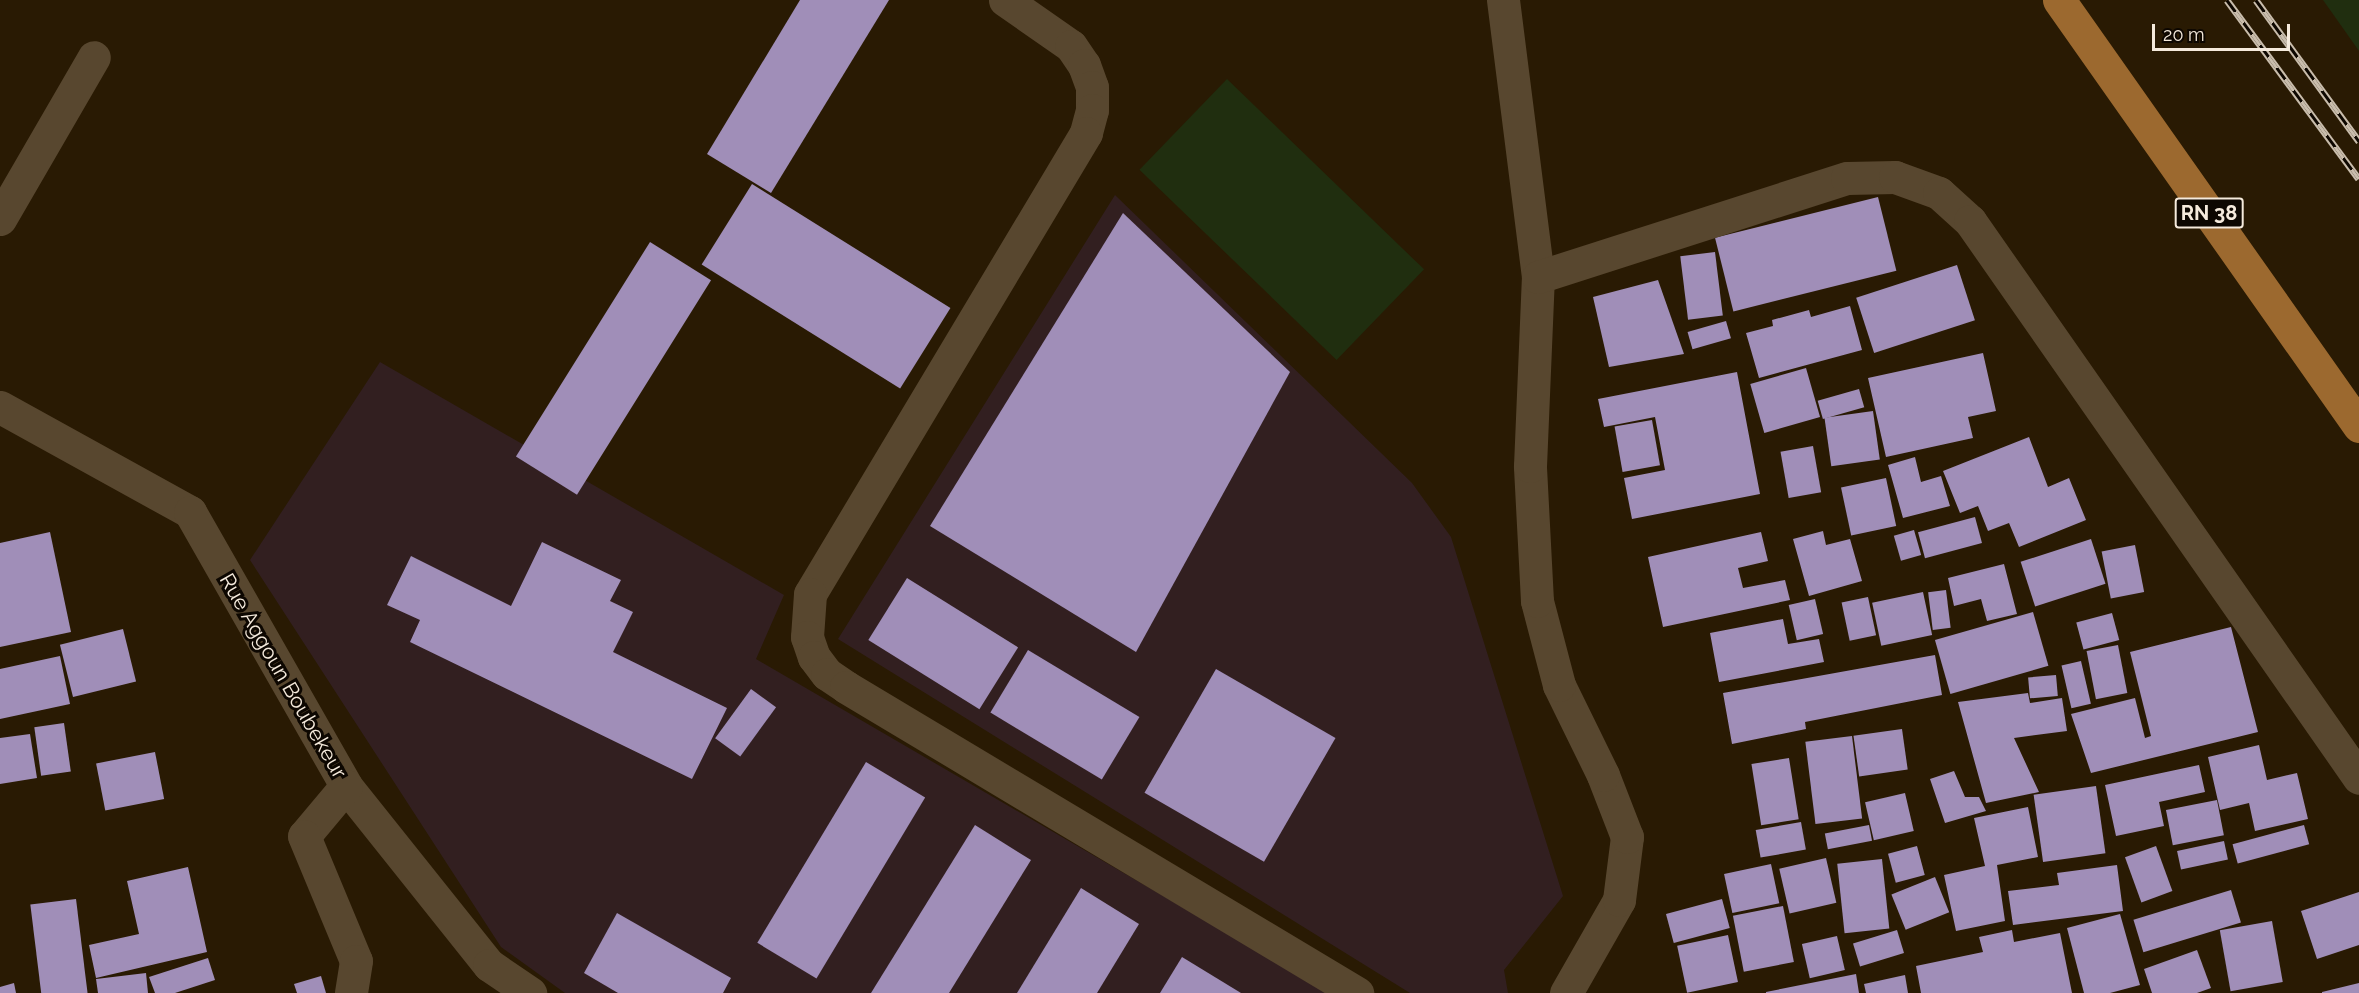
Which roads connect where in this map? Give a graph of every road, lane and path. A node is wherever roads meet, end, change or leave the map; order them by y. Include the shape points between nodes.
1 (1005, 0) edge
2 (1503, 0) edge
3 (2059, 0) edge
4 (94, 57) dead end
5 (0, 219) edge
6 (1538, 277) junction
7 (0, 407) edge
8 (2359, 426) edge
9 (2359, 778) edge
10 (346, 786) junction
11 (351, 993) edge
12 (530, 993) edge
13 (1357, 993) edge
14 (1566, 993) edge

1 - 13 street via 1071,46 1084,65 1092,99 1086,133 810,594 807,637 827,674 846,687
2 - 6 street
3 - 8 main road, RN 38
4 - 5 street
6 - 9 street via 1847,178 1895,177 1939,193 1970,221
6 - 14 street via 1530,466 1538,601 1559,685 1603,775 1627,837 1619,900
7 - 10 street, Rue Aggoun Boubekeur via 190,512
10 - 11 street via 304,836 356,961
10 - 12 street, Rue Aggoun Boubekeur via 489,965

